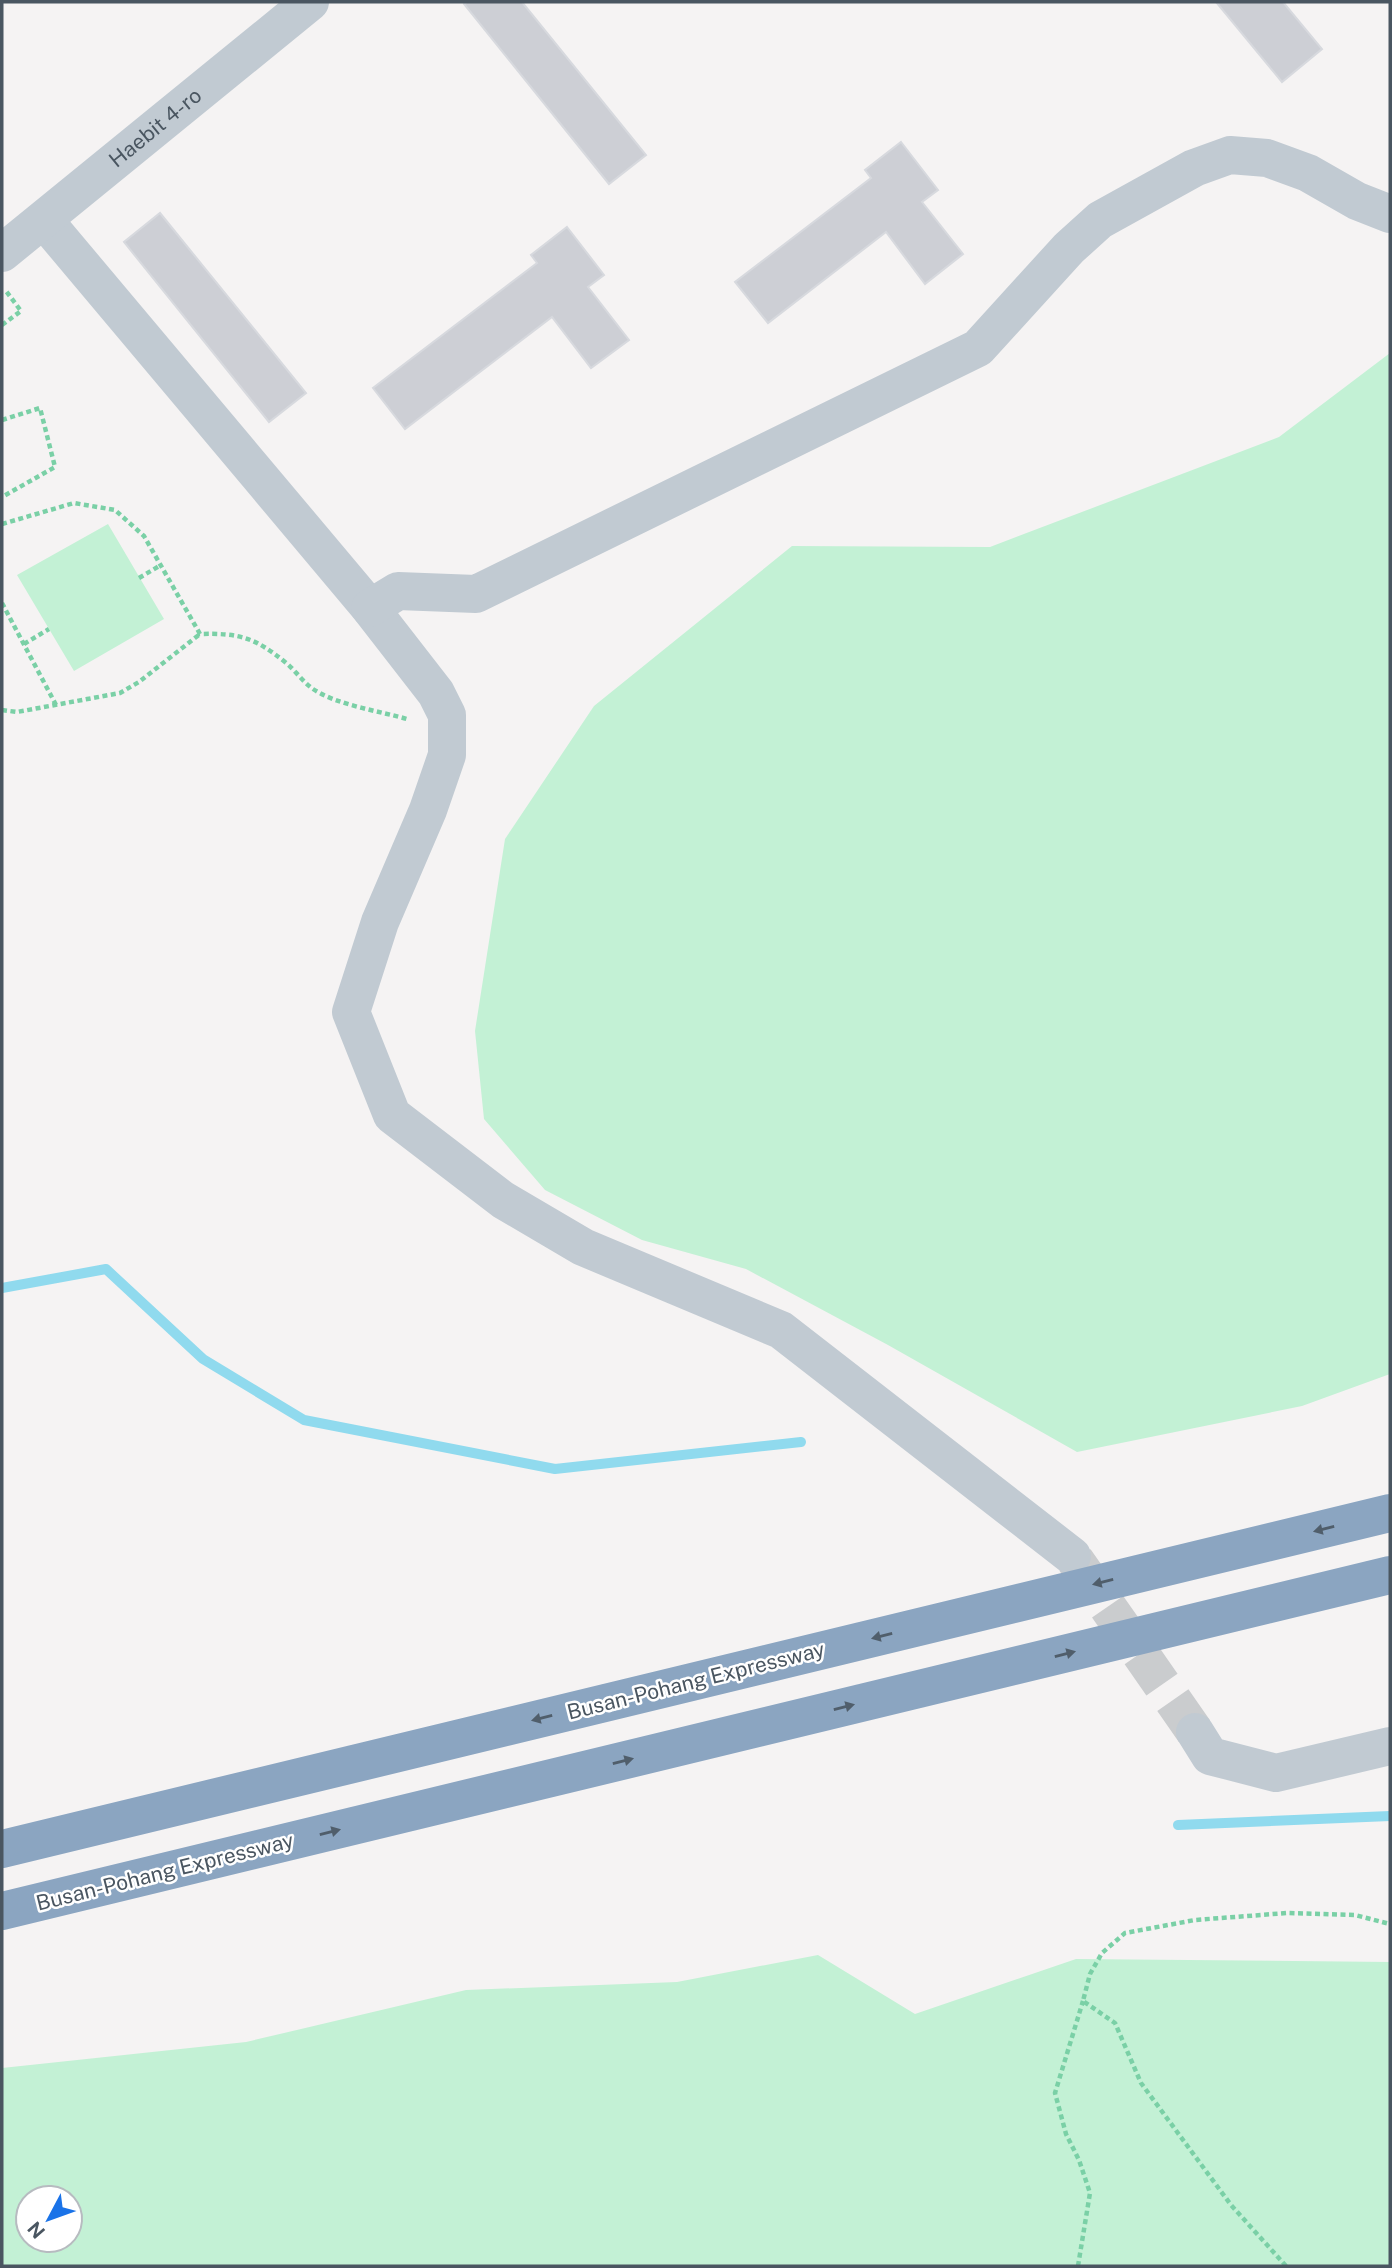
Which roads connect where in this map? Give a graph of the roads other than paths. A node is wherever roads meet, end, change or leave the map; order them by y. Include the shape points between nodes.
1 (310, 2) edge
2 (1390, 214) edge
3 (44, 220) junction
4 (2, 253) edge
5 (370, 608) junction
6 (1390, 1513) edge
7 (1072, 1556) tunnel mouth
8 (1390, 1575) edge
9 (1195, 1732) tunnel mouth
10 (1390, 1746) edge
11 (2, 1849) edge
12 (2, 1911) edge

1 - 3 street, Haebit 4-ro
2 - 5 street via 1267,158 1230,155 1194,167 1100,220 978,348 476,594 398,591
3 - 4 street, Haebit 4-ro
3 - 5 street
5 - 7 street via 447,715 447,755 380,922 351,1012 392,1115 503,1199 583,1247 781,1330
6 -> 11 highway, Busan-Pohang Expressway
12 -> 8 highway, Busan-Pohang Expressway
9 - 10 street via 1210,1756 1276,1773

